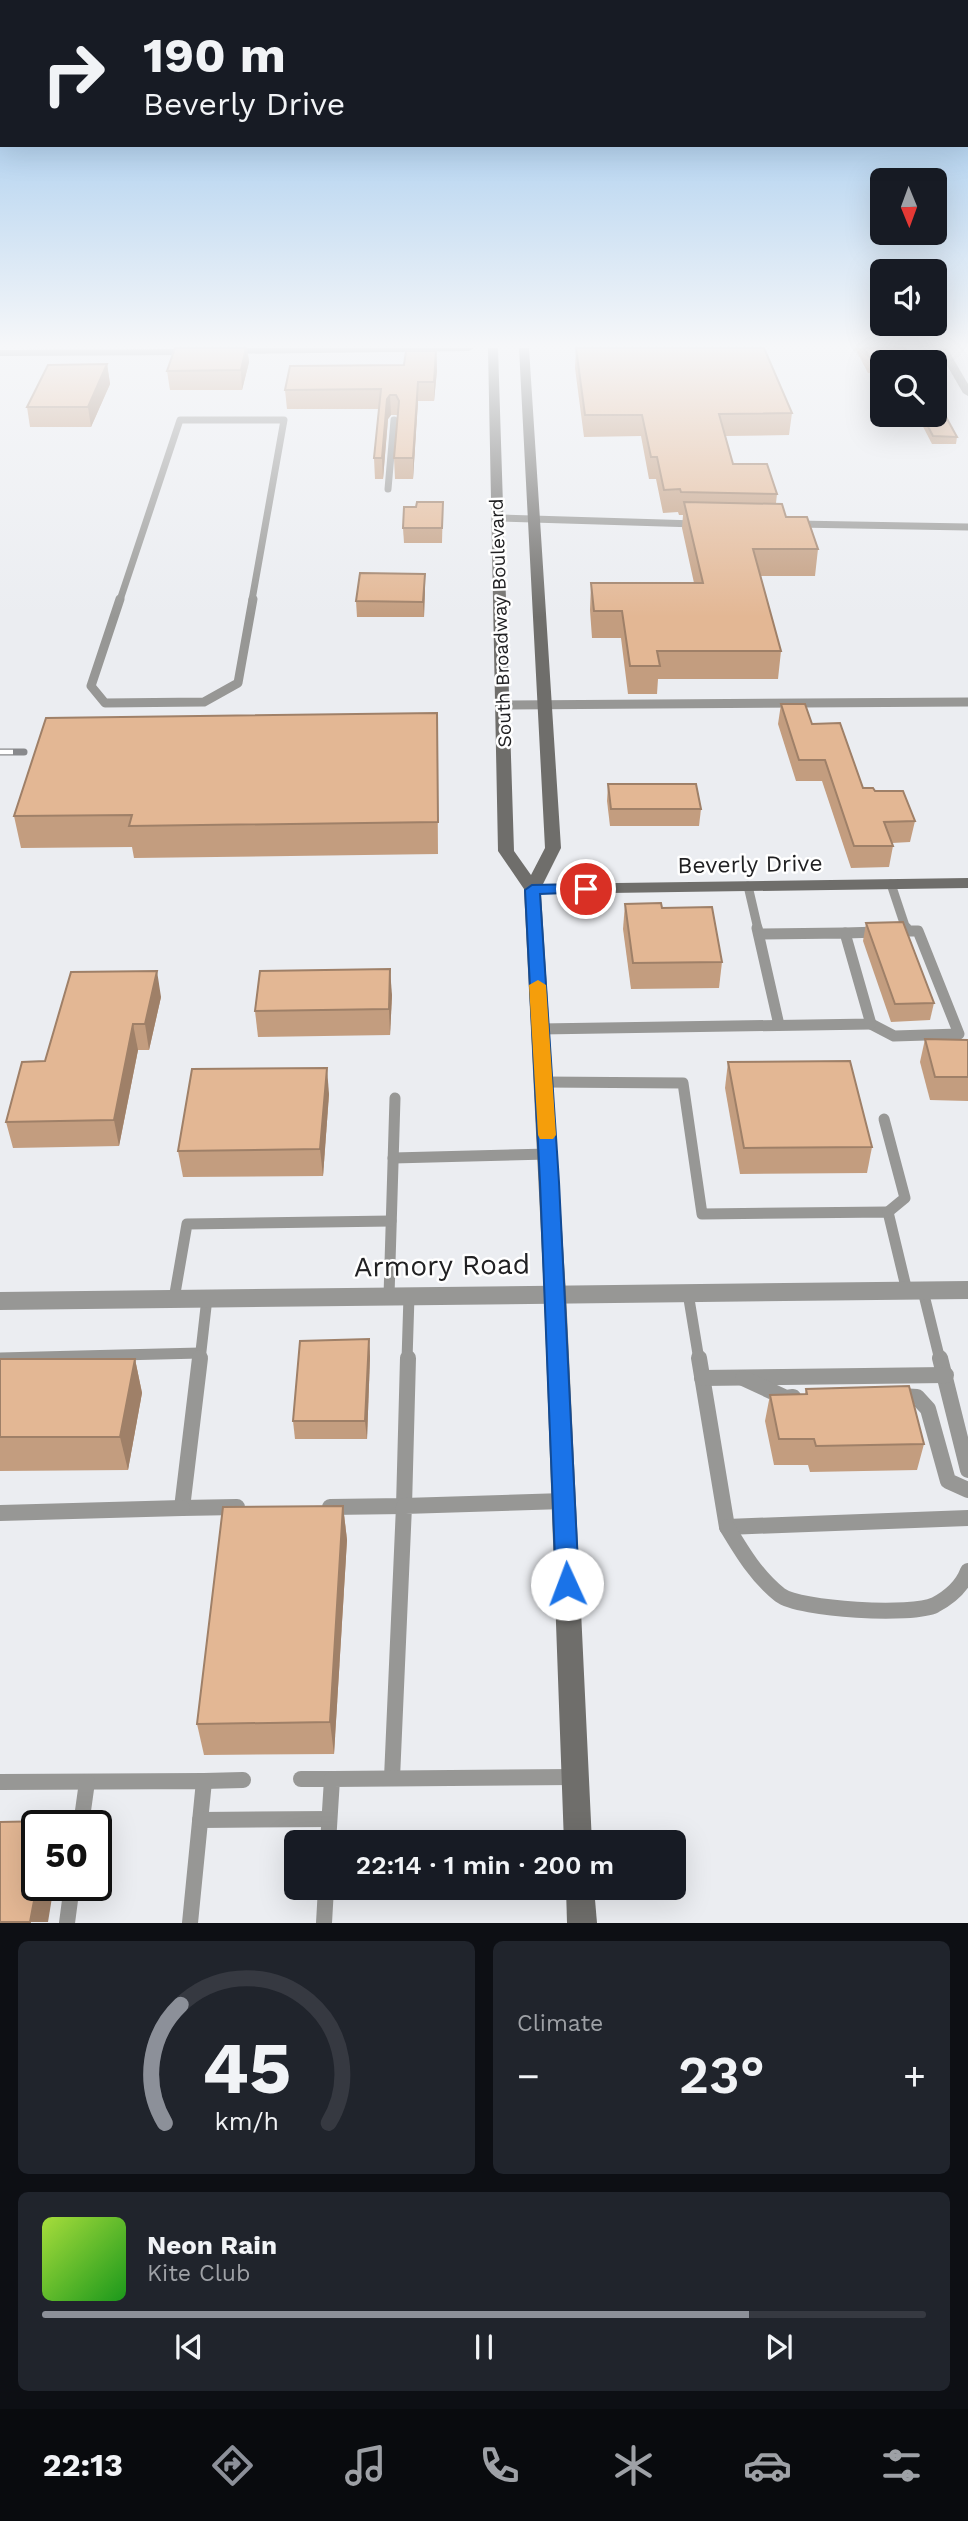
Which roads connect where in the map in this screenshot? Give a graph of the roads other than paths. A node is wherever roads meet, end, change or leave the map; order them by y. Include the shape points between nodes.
1 (174, 438) edge
2 (281, 438) edge
3 (392, 438) edge
4 (496, 438) edge
5 (530, 438) edge
6 (388, 489) dead end
7 (498, 518) junction
8 (535, 518) junction
9 (706, 524) edge
10 (785, 524) edge
11 (968, 527) edge
12 (91, 687) joint
13 (968, 702) edge
14 (503, 705) junction
15 (544, 705) junction
16 (968, 883) edge
17 (891, 884) junction
18 (748, 886) junction
19 (532, 890) junction
20 (907, 931) junction
21 (845, 933) junction
22 (759, 934) junction
23 (871, 1024) junction
24 (779, 1025) junction
25 (540, 1029) junction
26 (543, 1082) junction
27 (395, 1098) dead end
28 (884, 1119) dead end
29 (548, 1154) junction
30 (393, 1158) junction
31 (888, 1212) junction
32 (391, 1221) junction
33 (968, 1290) edge
34 (915, 1291) junction
35 (555, 1293) junction
36 (688, 1293) junction
37 (399, 1296) junction
38 (208, 1298) junction
39 (174, 1299) junction
40 (0, 1301) edge
41 (200, 1353) junction
42 (0, 1358) edge
43 (946, 1375) junction
44 (702, 1378) junction
45 (743, 1378) junction
46 (890, 1396) edge
47 (812, 1397) edge
48 (968, 1470) edge
49 (968, 1490) edge
50 (564, 1501) junction
51 (404, 1506) junction
52 (251, 1507) edge
53 (320, 1507) edge
54 (182, 1508) junction
55 (0, 1513) edge
56 (968, 1518) edge
57 (727, 1527) junction
58 (968, 1571) edge
59 (576, 1777) junction
60 (392, 1778) junction
61 (301, 1779) dead end
62 (332, 1779) junction
63 (243, 1780) dead end
64 (204, 1781) junction
65 (0, 1782) edge
66 (87, 1782) junction
67 (83, 1810) edge
68 (330, 1819) junction
69 (200, 1820) junction
70 (329, 1830) edge
71 (578, 1830) edge
72 (325, 1900) edge
73 (581, 1900) edge
74 (70, 1901) edge
75 (67, 1923) edge
76 (190, 1923) edge
77 (324, 1923) edge
78 (582, 1923) edge

1 - 12 lane
2 - 12 lane via 238,683 204,702 105,703
3 - 6 lane
4 - 7 main road, South Broadway Boulevard
5 - 8 main road, South Broadway Boulevard
7 - 8 lane
7 - 14 main road, South Broadway Boulevard
8 - 9 lane
8 - 15 main road, South Broadway Boulevard
10 - 11 lane
13 - 15 lane
14 - 15 lane
14 - 19 main road, South Broadway Boulevard via 506,851
15 - 19 main road, South Broadway Boulevard via 553,848
16 - 17 main road, Beverly Drive
17 - 18 main road, Beverly Drive
17 - 20 lane
18 - 19 main road, Beverly Drive
18 - 22 lane
19 - 25 main road, South Broadway Boulevard
20 - 21 lane
20 - 23 lane via 918,931 959,1034 894,1036
21 - 22 lane
21 - 23 lane
22 - 24 lane
23 - 24 lane
24 - 25 lane
25 - 26 main road, South Broadway Boulevard
26 - 29 main road, South Broadway Boulevard
26 - 31 lane via 683,1083 702,1213
27 - 30 lane
28 - 31 lane via 905,1198
29 - 30 lane
29 - 35 main road, South Broadway Boulevard
30 - 32 lane
31 - 34 lane
32 - 37 lane
32 - 39 lane via 187,1224
33 - 34 street, Armory Road
34 - 36 street, Armory Road
34 - 43 lane
35 - 36 street, Armory Road
35 - 37 street, Armory Road
35 - 50 main road, South Broadway Boulevard
36 - 44 lane
37 - 38 street, Armory Road
37 - 51 lane
38 - 39 street, Armory Road
38 - 41 lane
39 - 40 street, Armory Road
41 - 42 lane
41 - 54 lane
43 - 45 lane
43 - 48 lane
44 - 45 lane
44 - 57 lane
45 - 47 lane via 786,1398
46 - 49 lane via 917,1397 928,1409 948,1481
50 - 51 lane
50 - 59 main road, South Broadway Boulevard
51 - 53 lane
51 - 60 lane
52 - 54 lane
54 - 55 lane
56 - 57 lane
57 - 58 lane via 749,1564 782,1597 821,1608 933,1606 963,1586
59 - 60 lane
59 - 71 main road, South Broadway Boulevard
60 - 62 lane
61 - 62 lane
62 - 68 lane
63 - 64 lane
64 - 66 lane
64 - 69 lane
65 - 66 lane
66 - 67 lane
68 - 69 lane
68 - 70 lane
69 - 76 lane
72 - 77 lane
73 - 78 main road
74 - 75 lane

